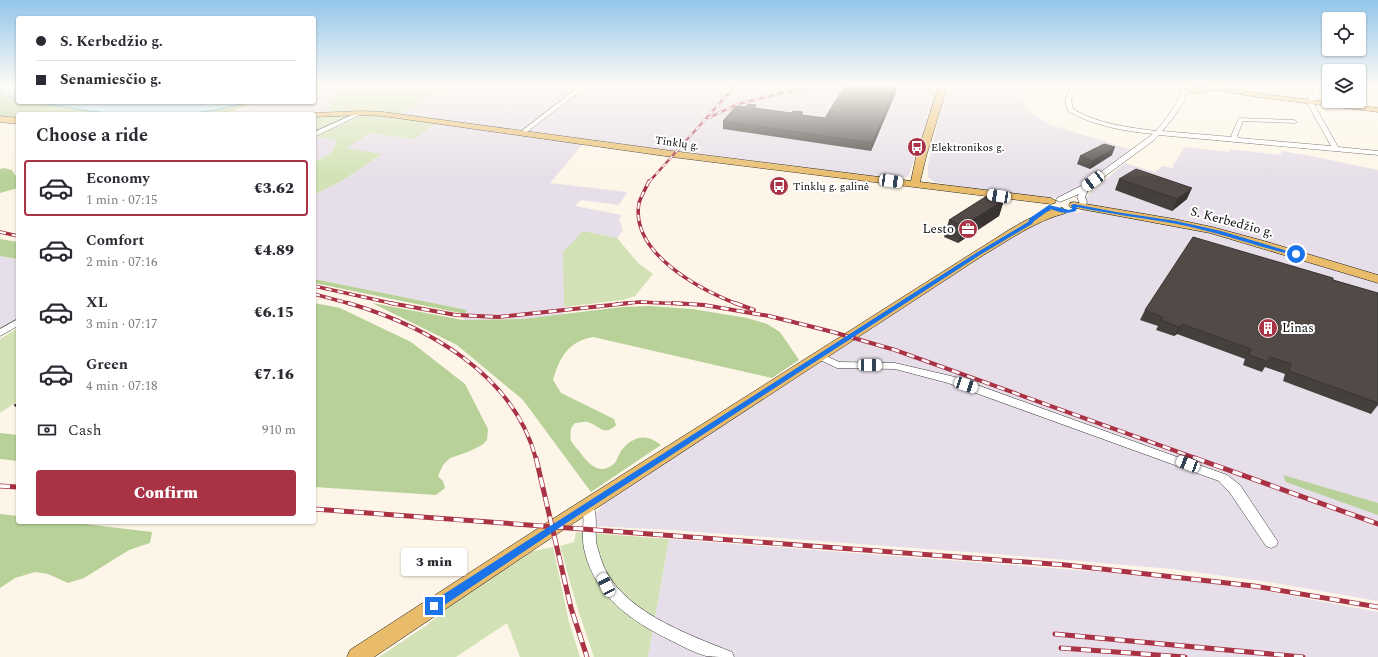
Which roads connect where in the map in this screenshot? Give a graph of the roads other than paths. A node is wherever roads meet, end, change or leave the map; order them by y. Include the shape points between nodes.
1 (354, 117) edge
2 (401, 117) edge
3 (544, 117) edge
4 (933, 117) edge
5 (1084, 117) edge
6 (1168, 117) edge
7 (1319, 117) edge
8 (0, 119) edge
9 (16, 120) edge
10 (1294, 122) dead end
11 (1159, 132) junction
12 (521, 134) junction
13 (316, 135) edge
14 (1237, 140) junction
15 (1336, 149) junction
16 (1378, 153) edge
17 (915, 184) junction
18 (1085, 188) junction
19 (1014, 198) junction
20 (1029, 202) junction
21 (1053, 203) junction
22 (1076, 205) junction
23 (1062, 211) junction
24 (1146, 218) junction
25 (1031, 221) junction
26 (1378, 279) edge
27 (16, 323) edge
28 (0, 334) edge
29 (820, 356) junction
30 (586, 506) junction
31 (1271, 542) dead end
32 (357, 657) edge
33 (726, 657) edge

1 - 13 street
2 - 12 main road, Tinklų g.
3 - 12 street
4 - 17 main road
5 - 11 street via 1099,122
6 - 11 street
7 - 15 street
8 - 9 main road
10 - 14 street via 1240,118 1234,136
11 - 14 street
11 - 18 street
12 - 17 main road, Tinklų g.
14 - 15 street
15 - 16 street
17 - 19 main road, Tinklų g.
18 - 21 street
18 - 22 street via 1074,200
19 - 20 main road, Tinklų g.
19 - 21 main road, Tinklų g.
20 - 21 main road, Tinklų g.
20 - 25 main road, Tinklų g. via 1040,207
21 - 22 main road
21 - 23 main road
21 - 25 main road
22 - 23 main road
22 - 24 main road, S. Kerbedžio g.
22 - 24 main road, S. Kerbedžio g.
23 - 25 main road
24 - 26 main road, S. Kerbedžio g. via 1222,233
25 - 29 main road
27 - 28 street
29 - 30 main road
29 - 31 street via 837,365 895,366 952,380 1223,478 1235,489
30 - 32 main road
30 - 33 street via 590,510 590,545 606,585 655,625

